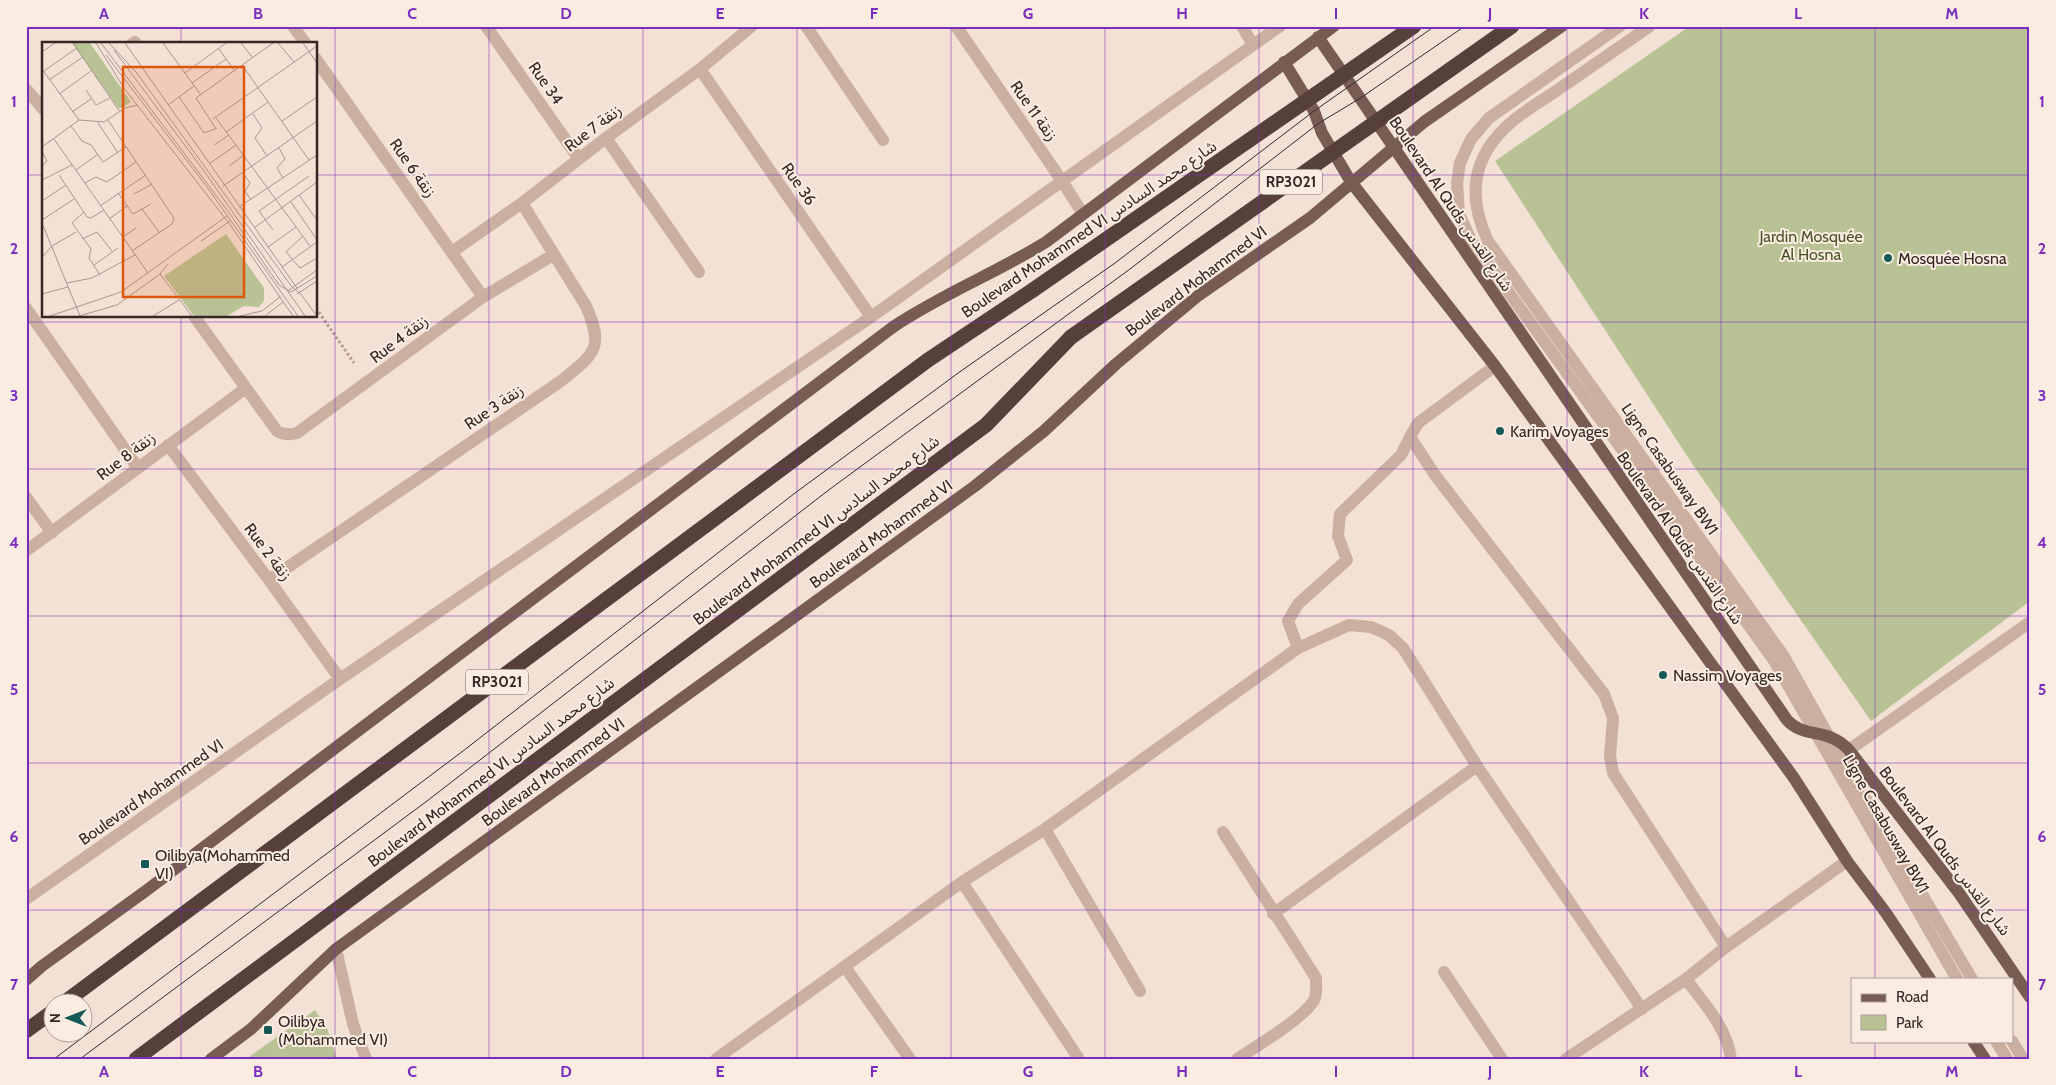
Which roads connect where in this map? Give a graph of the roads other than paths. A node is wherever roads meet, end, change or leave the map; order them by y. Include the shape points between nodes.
1 (293, 26) edge
2 (486, 26) edge
3 (752, 26) edge
4 (806, 26) edge
5 (956, 26) edge
6 (1242, 26) edge
7 (1280, 26) edge
8 (1334, 26) edge
9 (1414, 26) edge
10 (1512, 26) edge
11 (1562, 26) edge
12 (1620, 26) edge
13 (1650, 26) edge
14 (1318, 38) junction
15 (305, 42) edge
16 (1254, 45) junction
17 (318, 61) edge
18 (1284, 62) junction
19 (700, 70) junction
20 (26, 89) edge
21 (42, 106) edge
22 (606, 138) junction
23 (883, 140) dead end
24 (1393, 149) junction
25 (579, 159) junction
26 (1062, 181) junction
27 (1351, 182) junction
28 (522, 204) junction
29 (1082, 214) junction
30 (452, 252) junction
31 (553, 255) junction
32 (698, 272) dead end
33 (483, 297) junction
34 (26, 308) edge
35 (871, 317) junction
36 (195, 318) edge
37 (1495, 366) junction
38 (246, 388) junction
39 (1410, 437) junction
40 (168, 445) junction
41 (138, 468) junction
42 (26, 497) edge
43 (52, 533) junction
44 (26, 551) edge
45 (269, 580) junction
46 (2030, 622) edge
47 (1298, 648) junction
48 (340, 679) junction
49 (1815, 733) junction
50 (1828, 735) junction
51 (1849, 750) junction
52 (1477, 766) junction
53 (1045, 829) junction
54 (1223, 832) dead end
55 (1847, 861) junction
56 (962, 882) junction
57 (26, 899) edge
58 (1273, 914) junction
59 (1726, 947) junction
60 (336, 949) junction
61 (845, 967) junction
62 (1444, 972) dead end
63 (1929, 978) edge
64 (1955, 978) edge
65 (1971, 978) edge
66 (1686, 979) junction
67 (26, 980) edge
68 (1140, 991) dead end
69 (78, 992) edge
70 (2030, 997) edge
71 (1642, 1009) junction
72 (42, 1019) edge
73 (26, 1031) edge
74 (1974, 1042) edge
75 (1997, 1042) edge
76 (2013, 1042) edge
77 (1245, 1057) edge
78 (719, 1058) edge
79 (136, 1059) edge
80 (211, 1059) edge
81 (366, 1059) edge
82 (910, 1059) edge
83 (1079, 1059) edge
84 (1502, 1059) edge
85 (1566, 1059) edge
86 (1731, 1059) edge
87 (1984, 1059) edge
88 (2007, 1059) edge
89 (2023, 1059) edge

1 - 15 street
2 - 25 street, Rue 34
3 - 19 street, Rue 7 زنقة
4 - 23 street
5 - 26 street, Rue 11 زنقة
6 - 16 street
7 - 16 street, Boulevard Mohammed VI
8 - 14 main road
9 - 69 highway, Boulevard Mohammed VI شارع محمد السادس / RP3021, bridge via 928,360
10 - 79 highway, Boulevard Mohammed VI شارع محمد السادس / RP3021, bridge via 1071,338 986,425
11 - 24 main road, Boulevard Mohammed VI via 1424,122
12 - 49 street, Ligne Casabusway BW1 via 1489,118 1471,138 1460,163 1457,183 1459,214 1471,240 1773,660
13 - 50 street, Ligne Casabusway BW1 via 1507,126 1481,161 1476,184 1476,208 1488,241 1783,655
14 - 18 main road
14 - 24 main road, Boulevard Al Quds شارع القدس
16 - 26 street, Boulevard Mohammed VI
17 - 30 street, Rue 6 زنقة
18 - 27 main road
18 - 29 main road
19 - 22 street, Rue 7 زنقة
19 - 35 street, Rue 36
20 - 21 street
22 - 25 street, Rue 7 زنقة
22 - 32 street
24 - 27 main road, Boulevard Mohammed VI
24 - 49 main road, Boulevard Al Quds شارع القدس via 1786,720 1800,730
25 - 28 street, Rue 7 زنقة
26 - 29 street, Rue 11 زنقة
26 - 35 street, Boulevard Mohammed VI
27 - 37 main road
27 - 60 main road, Boulevard Mohammed VI via 1310,218 1199,295 1116,364 1044,431 975,486
28 - 30 street, Rue 7 زنقة
28 - 31 street, Rue 3 زنقة
29 - 67 main road via 1018,260 948,294 893,327
30 - 33 street, Rue 6 زنقة
31 - 33 street, Rue 4 زنقة
31 - 45 street, Rue 3 زنقة via 594,323 595,347 587,360 562,381
33 - 38 street, Rue 4 زنقة via 297,433 281,434
34 - 41 street
35 - 48 street, Boulevard Mohammed VI
36 - 38 street
37 - 39 street via 1418,422
37 - 55 main road via 1794,778
38 - 40 street, Rue 8 زنقة
39 - 47 street via 1401,455 1340,514 1338,536 1347,560 1298,604 1288,621
39 - 59 street via 1435,475 1604,694 1613,718 1610,756 1613,773
40 - 41 street, Rue 8 زنقة
40 - 45 street, Rue 2 زنقة
41 - 43 street, Rue 8 زنقة
42 - 43 street
43 - 44 street, Rue 8 زنقة
45 - 48 street, Rue 2 زنقة
46 - 51 street
47 - 52 street via 1349,625 1371,627 1389,635 1403,648
47 - 53 street
48 - 57 street, Boulevard Mohammed VI
49 - 50 main road, Boulevard Al Quds شارع القدس
49 - 64 street, Ligne Casabusway BW1
50 - 51 main road, Boulevard Al Quds شارع القدس
50 - 65 street, Ligne Casabusway BW1
51 - 70 main road, Boulevard Al Quds شارع القدس via 1959,893
52 - 58 street
52 - 71 street
53 - 56 street
53 - 68 street
54 - 58 street
55 - 59 street
55 - 63 main road
56 - 61 street
56 - 83 street
58 - 77 street via 1316,978 1317,990 1306,1012
59 - 66 street
60 - 80 main road, Boulevard Mohammed VI via 251,1028
60 - 81 street via 353,1024
61 - 78 street
61 - 82 street
62 - 84 street
66 - 71 street
66 - 86 street via 1720,1025
71 - 85 street
72 - 73 highway
74 - 87 main road
75 - 88 street
76 - 89 street

